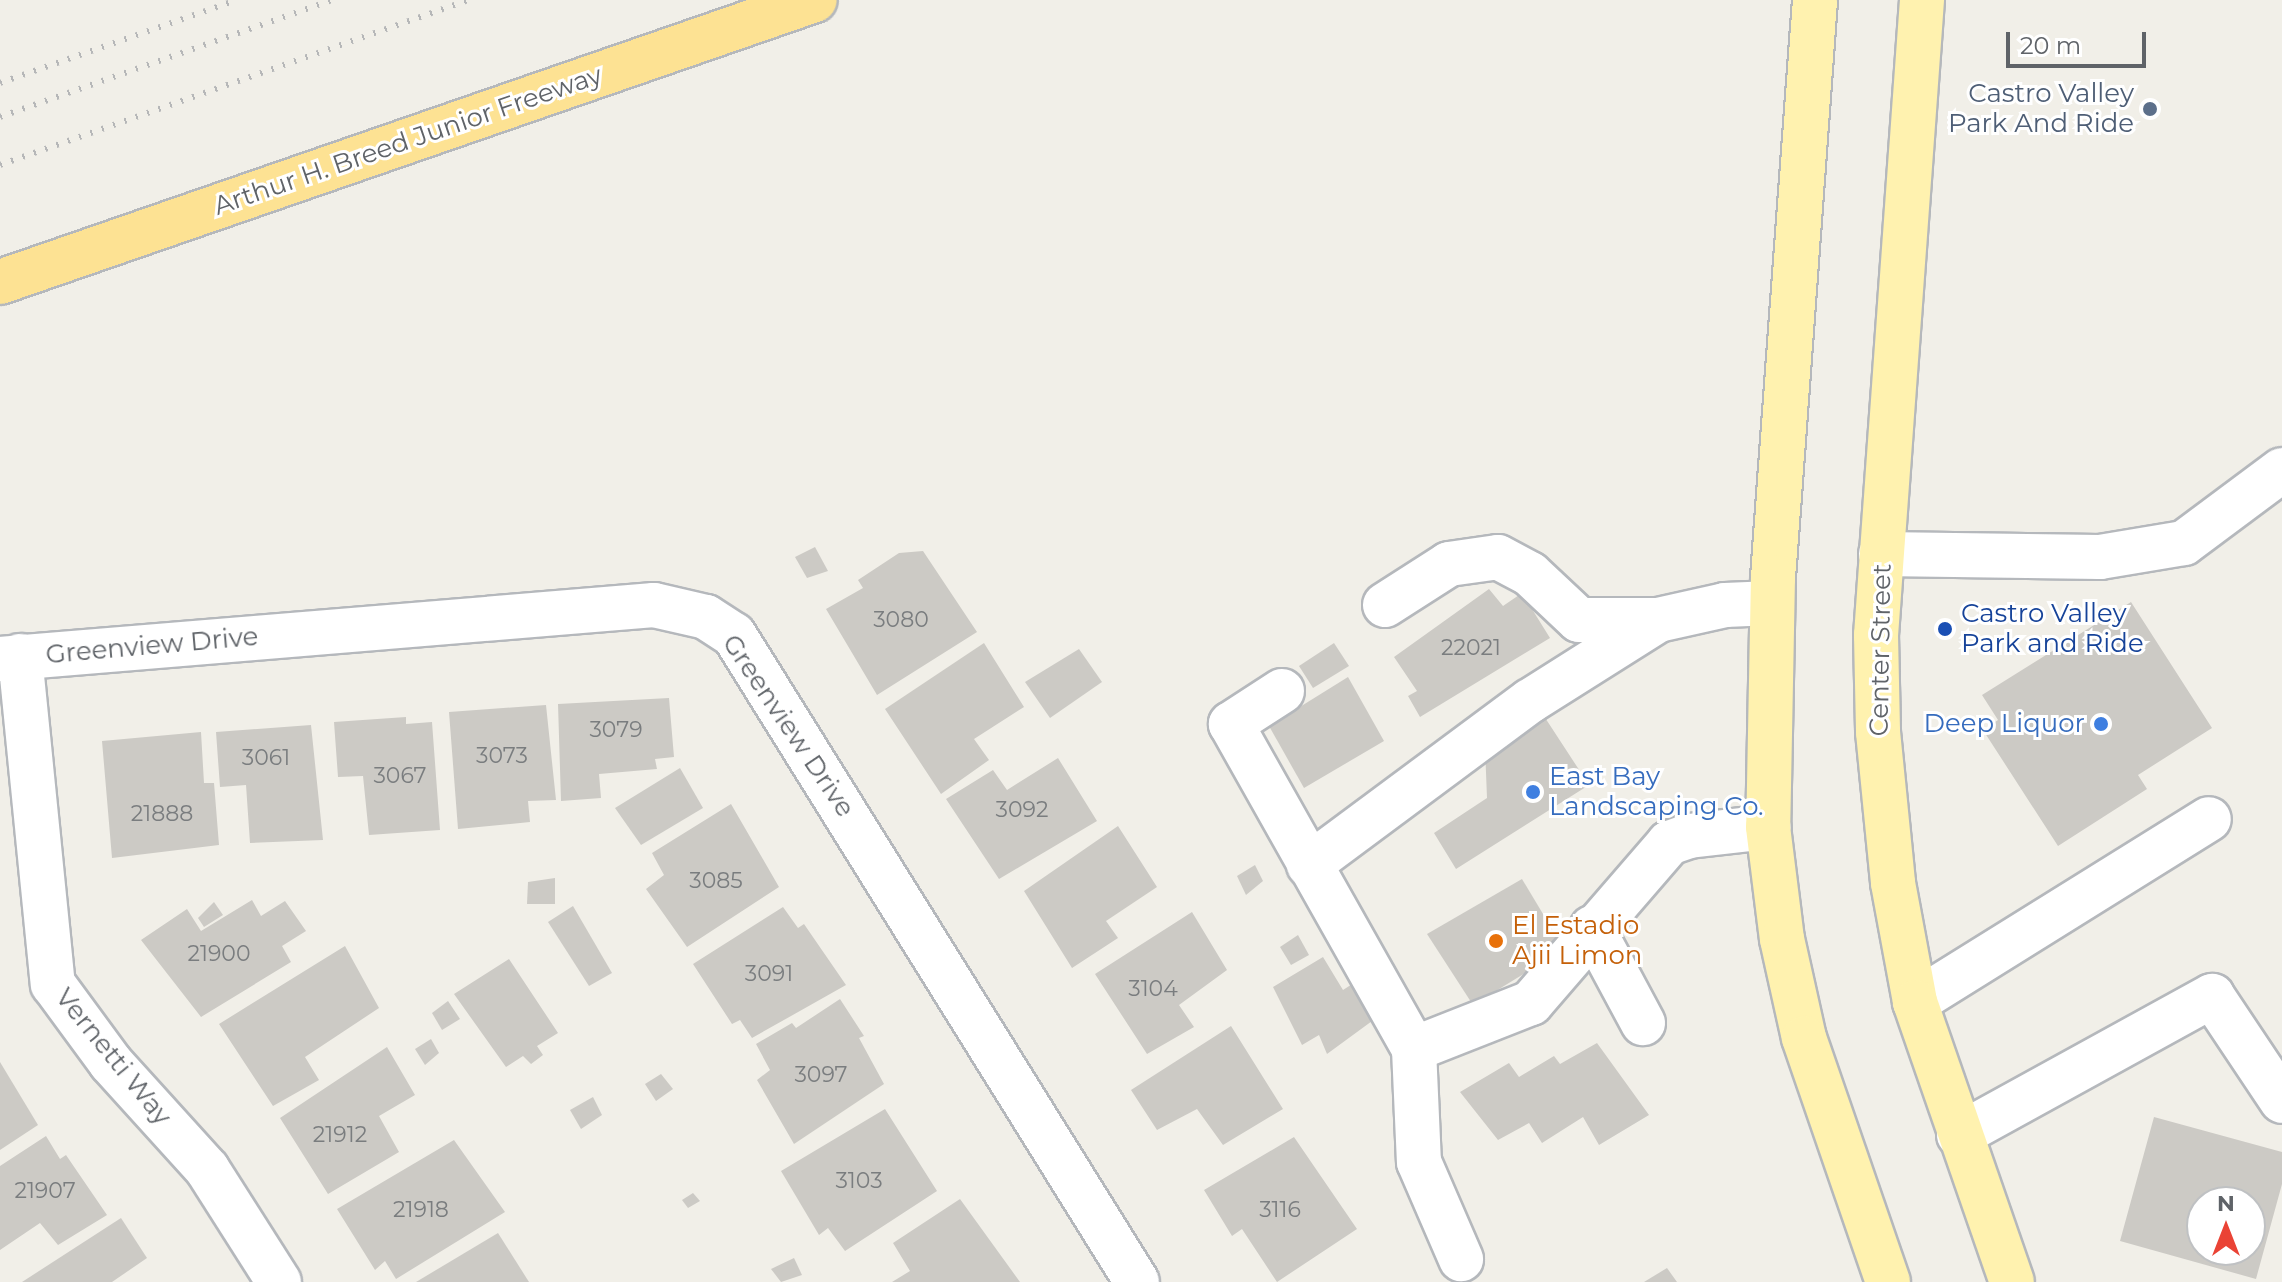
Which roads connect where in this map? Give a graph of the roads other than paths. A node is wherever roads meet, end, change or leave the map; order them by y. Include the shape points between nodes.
1 (815, 0) edge
2 (1815, 0) edge
3 (1922, 0) edge
4 (0, 282) edge
5 (2282, 470) edge
6 (1881, 554) junction
7 (1772, 603) junction
8 (1385, 605) dead end
9 (1658, 620) junction
10 (10, 658) edge
11 (1282, 691) dead end
12 (2209, 819) dead end
13 (1768, 827) junction
14 (1309, 865) junction
15 (1592, 928) junction
16 (1915, 1002) junction
17 (1643, 1023) dead end
18 (1414, 1049) junction
19 (2282, 1101) edge
20 (1959, 1135) junction
21 (1975, 1179) junction
22 (1461, 1259) dead end
23 (279, 1282) edge
24 (1137, 1282) edge
25 (1888, 1282) edge
26 (2012, 1282) edge
27 (2042, 1282) edge

1 - 4 highway, Arthur H. Breed Junior Freeway
2 - 7 main road
3 - 6 main road, Center Street
5 - 6 street via 2184,543 2100,557
6 - 16 main road, Center Street via 1875,678 1879,745 1893,883
7 - 9 street via 1725,605
7 - 13 main road
8 - 9 street via 1449,564 1498,557 1530,574 1579,620
9 - 14 street via 1530,701
10 - 23 street, Vernetti Way via 53,984 111,1063 207,1169
10 - 24 street, Greenview Drive via 654,605 706,617 734,635
11 - 14 street via 1231,724
12 - 16 street
13 - 15 street via 1669,843
13 - 25 main road via 1782,939 1804,1038
14 - 18 street
15 - 17 street
15 - 18 street via 1531,1003
16 - 20 main road, Center Street
18 - 22 street via 1419,1162
19 - 20 street via 2212,996
20 - 21 main road, Center Street
21 - 26 main road, Center Street
21 - 27 main road

